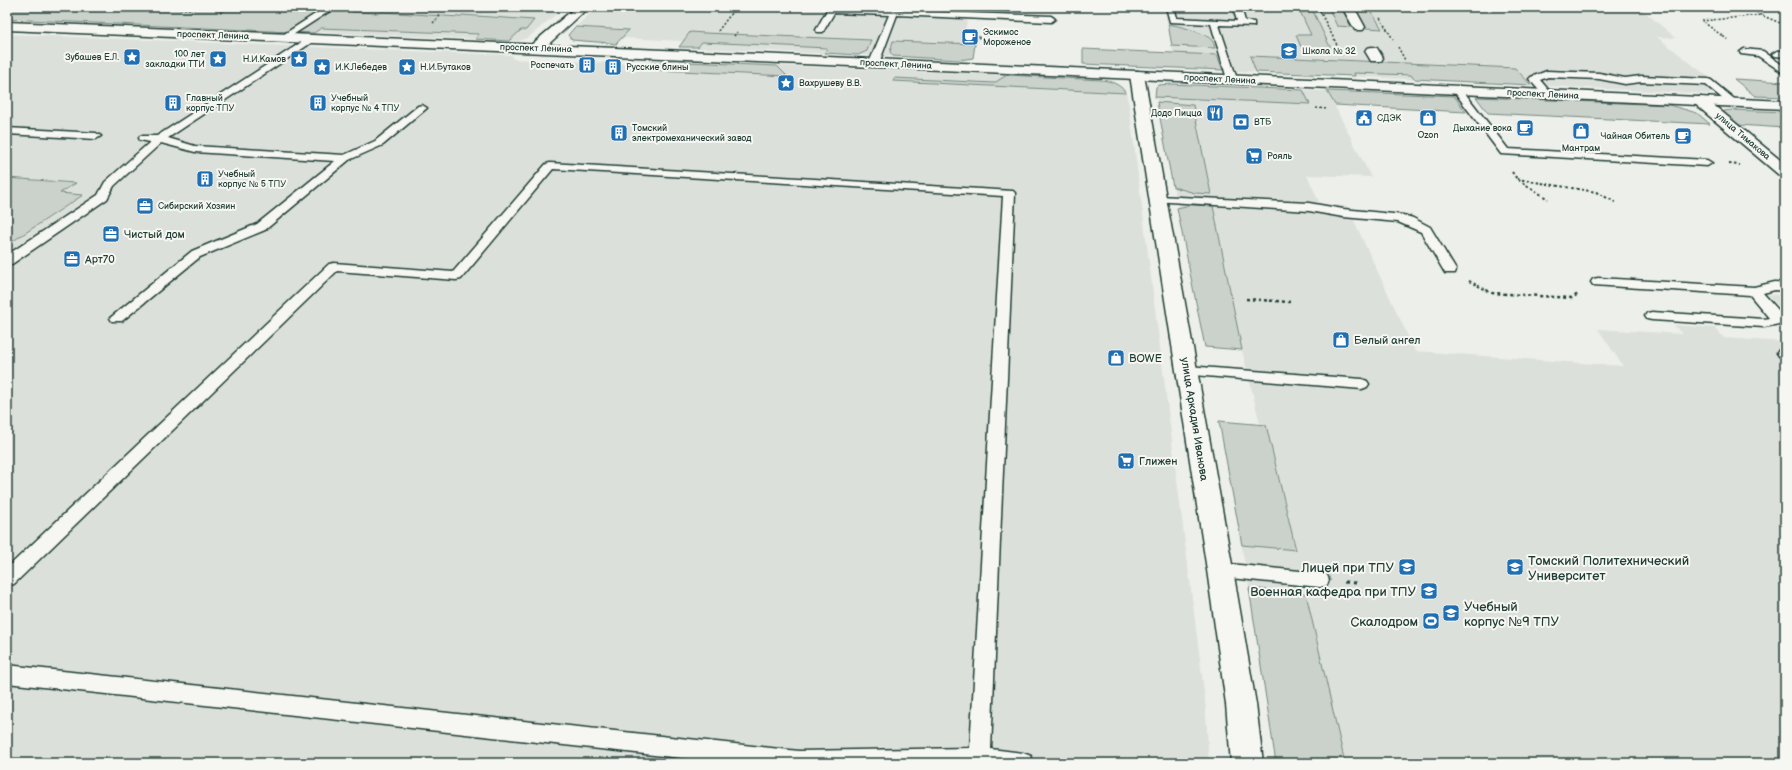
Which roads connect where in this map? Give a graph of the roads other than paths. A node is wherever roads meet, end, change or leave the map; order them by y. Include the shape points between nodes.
1 (332, 7) edge
2 (583, 7) edge
3 (1170, 7) edge
4 (1237, 7) edge
5 (1348, 7) edge
6 (830, 8) edge
7 (894, 12) junction
8 (1052, 19) dead end
9 (1214, 22) junction
10 (7, 26) edge
11 (1359, 27) dead end
12 (820, 30) dead end
13 (282, 38) junction
14 (311, 39) junction
15 (536, 48) junction
16 (1744, 52) road end
17 (874, 63) junction
18 (1785, 71) edge
19 (1137, 75) junction
20 (1232, 80) junction
21 (1625, 81) junction
22 (1458, 90) junction
23 (1547, 94) junction
24 (1642, 98) junction
25 (1700, 101) junction
26 (1733, 102) junction
27 (1785, 105) edge
28 (422, 108) dead end
29 (7, 131) edge
30 (96, 136) dead end
31 (144, 138) dead end
32 (159, 139) junction
33 (345, 158) junction
34 (1707, 163) dead end
35 (1785, 172) edge
36 (1158, 199) junction
37 (7, 261) edge
38 (1450, 270) road end
39 (1598, 282) road end
40 (1785, 287) edge
41 (1754, 291) junction
42 (1652, 316) dead end
43 (117, 318) dead end
44 (1187, 371) junction
45 (1362, 384) dead end
46 (1220, 570) junction
47 (7, 579) edge
48 (1320, 580) dead end
49 (7, 674) edge
50 (980, 758) junction
51 (1023, 763) edge
52 (1247, 763) edge

1 - 13 lane
2 - 15 main road
3 - 9 lane via 1173,20
4 - 9 lane via 1246,24
5 - 11 main road
6 - 7 lane
6 - 12 lane
7 - 8 lane
7 - 17 lane
9 - 20 lane
10 - 13 main road, проспект Ленина
13 - 14 main road, проспект Ленина
14 - 15 main road, проспект Ленина
14 - 32 lane
15 - 17 main road, проспект Ленина
16 - 18 lane via 1760,53
17 - 19 main road, проспект Ленина
19 - 20 main road, проспект Ленина
19 - 36 main road, улица Аркадия Иванова
20 - 22 main road, проспект Ленина
21 - 23 lane via 1599,76 1547,74 1534,79
21 - 24 lane
21 - 26 lane via 1641,79 1708,82
22 - 23 main road, проспект Ленина
22 - 34 lane via 1505,152
23 - 24 main road, проспект Ленина
24 - 25 main road, проспект Ленина
25 - 26 main road, проспект Ленина
25 - 35 main road, улица Тимакова
26 - 27 main road, проспект Ленина
28 - 33 lane via 379,143
29 - 30 lane
31 - 32 lane
32 - 33 lane via 194,149
32 - 37 lane via 109,184 103,197
33 - 43 lane via 262,227 196,254
36 - 38 lane via 1309,207 1399,218 1426,230
36 - 44 main road, улица Аркадия Иванова
39 - 41 lane
40 - 41 lane via 1775,286
41 - 42 lane via 1775,315 1774,321 1764,323
44 - 45 lane
44 - 46 main road, улица Аркадия Иванова
46 - 48 lane
46 - 52 main road, улица Аркадия Иванова via 1241,704
47 - 50 lane via 334,266 456,276 550,166 1009,193
49 - 50 lane via 799,761
50 - 51 lane

